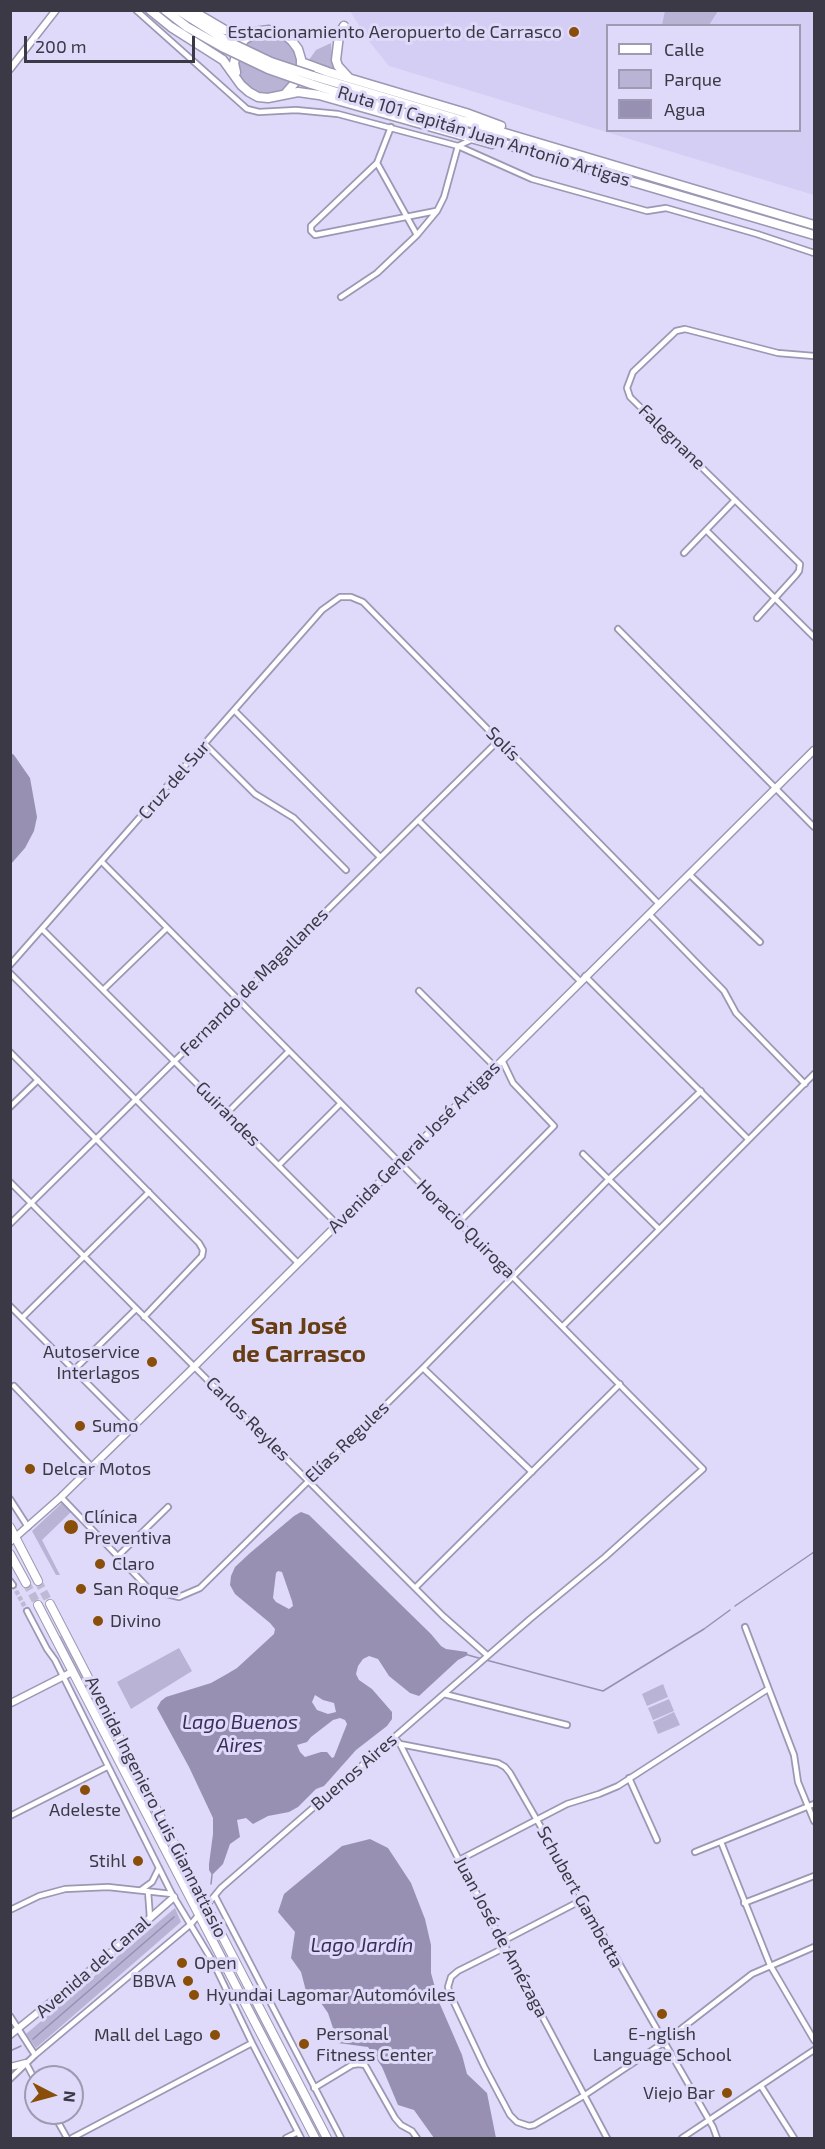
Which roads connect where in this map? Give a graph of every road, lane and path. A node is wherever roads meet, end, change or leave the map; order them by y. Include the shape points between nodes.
1 (56, 10) edge
2 (136, 10) edge
3 (150, 10) edge
4 (165, 10) edge
5 (178, 10) edge
6 (191, 10) edge
7 (344, 26) dead end
8 (255, 33) junction
9 (225, 45) junction
10 (301, 63) junction
11 (10, 69) edge
12 (236, 76) junction
13 (349, 79) junction
14 (312, 80) junction
15 (285, 94) junction
16 (268, 98) junction
17 (271, 112) junction
18 (391, 127) junction
19 (473, 139) junction
20 (529, 140) junction
21 (458, 147) junction
22 (525, 150) junction
23 (377, 163) junction
24 (437, 211) junction
25 (407, 217) junction
26 (814, 225) edge
27 (417, 235) junction
28 (814, 235) edge
29 (814, 253) edge
30 (341, 297) dead end
31 (814, 356) edge
32 (735, 500) junction
33 (706, 530) junction
34 (684, 553) dead end
35 (340, 597) joint
36 (776, 598) junction
37 (757, 618) dead end
38 (618, 629) dead end
39 (814, 637) edge
40 (235, 711) junction
41 (499, 740) junction
42 (205, 744) junction
43 (814, 750) edge
44 (775, 787) junction
45 (418, 820) junction
46 (814, 827) edge
47 (380, 857) junction
48 (102, 862) junction
49 (346, 870) dead end
50 (690, 874) junction
51 (659, 904) junction
52 (649, 914) junction
53 (167, 928) junction
54 (42, 929) junction
55 (760, 942) dead end
56 (10, 965) edge
57 (10, 973) edge
58 (583, 979) junction
59 (104, 989) junction
60 (419, 991) dead end
61 (238, 999) junction
62 (289, 1051) junction
63 (10, 1052) edge
64 (502, 1060) junction
65 (174, 1061) junction
66 (495, 1067) junction
67 (814, 1074) edge
68 (38, 1080) junction
69 (805, 1084) junction
70 (700, 1091) junction
71 (136, 1100) junction
72 (340, 1104) junction
73 (10, 1107) edge
74 (227, 1113) junction
75 (96, 1139) junction
76 (748, 1139) junction
77 (583, 1154) dead end
78 (400, 1162) junction
79 (279, 1165) junction
80 (608, 1180) junction
81 (10, 1182) edge
82 (149, 1192) junction
83 (31, 1203) junction
84 (459, 1222) junction
85 (10, 1224) edge
86 (337, 1224) junction
87 (659, 1229) junction
88 (84, 1256) junction
89 (298, 1263) junction
90 (514, 1276) junction
91 (10, 1306) edge
92 (136, 1308) junction
93 (144, 1317) junction
94 (22, 1318) junction
95 (563, 1326) junction
96 (195, 1366) junction
97 (423, 1368) junction
98 (74, 1370) junction
99 (620, 1384) junction
100 (14, 1386) dead end
101 (131, 1428) junction
102 (91, 1466) junction
103 (703, 1469) joint
104 (532, 1472) junction
105 (308, 1480) junction
106 (61, 1497) junction
107 (10, 1498) edge
108 (168, 1507) dead end
109 (10, 1527) edge
110 (28, 1527) junction
111 (13, 1540) edge
112 (10, 1554) edge
113 (118, 1556) junction
114 (38, 1581) tunnel mouth
115 (26, 1583) tunnel mouth
116 (416, 1588) junction
117 (50, 1604) tunnel mouth
118 (38, 1605) tunnel mouth
119 (27, 1611) tunnel mouth
120 (745, 1627) dead end
121 (485, 1658) junction
122 (72, 1672) junction
123 (62, 1677) junction
124 (768, 1689) junction
125 (444, 1694) junction
126 (11, 1702) edge
127 (567, 1725) dead end
128 (394, 1737) junction
129 (400, 1744) junction
130 (107, 1767) junction
131 (629, 1778) junction
132 (814, 1804) edge
133 (808, 1807) junction
134 (10, 1815) edge
135 (536, 1819) junction
136 (814, 1821) edge
137 (657, 1840) dead end
138 (721, 1842) junction
139 (695, 1852) dead end
140 (459, 1860) junction
141 (159, 1868) junction
142 (814, 1876) edge
143 (141, 1890) junction
144 (148, 1891) junction
145 (173, 1895) junction
146 (215, 1896) junction
147 (582, 1899) junction
148 (744, 1903) junction
149 (207, 1906) junction
150 (10, 1910) edge
151 (199, 1914) junction
152 (150, 1918) junction
153 (190, 1924) junction
154 (503, 1941) junction
155 (506, 1947) junction
156 (814, 1947) edge
157 (213, 1962) junction
158 (225, 1965) junction
159 (770, 1965) junction
160 (10, 2016) edge
161 (18, 2030) junction
162 (10, 2035) edge
163 (814, 2040) edge
164 (252, 2043) junction
165 (663, 2043) junction
166 (814, 2050) edge
167 (35, 2055) junction
168 (26, 2063) junction
169 (10, 2067) edge
170 (10, 2079) edge
171 (761, 2086) junction
172 (314, 2088) junction
173 (585, 2095) junction
174 (709, 2121) junction
175 (60, 2125) edge
176 (298, 2132) junction
177 (69, 2139) edge
178 (286, 2139) edge
179 (302, 2139) edge
180 (315, 2139) edge
181 (327, 2139) edge
182 (341, 2139) edge
183 (417, 2139) edge
184 (607, 2139) edge
185 (682, 2139) edge
186 (717, 2139) edge
187 (794, 2139) edge

1 - 11 street
2 - 17 street via 247,109
3 - 12 highway via 223,60
4 - 9 highway, Ruta 101 Capitán Juan Antonio Artigas via 187,27
5 - 9 highway, Ruta 101 Capitán Juan Antonio Artigas
6 - 8 highway via 225,30
7 - 13 highway via 336,60
8 - 10 highway via 269,30 284,34 298,49
8 - 12 highway via 237,51
9 - 14 highway, Ruta 101 Capitán Juan Antonio Artigas, bridge via 268,69
10 - 13 highway
10 - 15 highway via 298,79
12 - 16 highway via 249,92
13 - 20 highway via 466,113
14 - 20 highway, Ruta 101 Capitán Juan Antonio Artigas
14 - 22 highway, Ruta 101 Capitán Juan Antonio Artigas
15 - 16 highway
15 - 19 highway via 319,95
16 - 17 street
17 - 18 street via 317,111
18 - 21 street
18 - 23 street
19 - 21 street
19 - 22 highway
20 - 26 highway, Ruta 101 Capitán Juan Antonio Artigas
21 - 24 street
21 - 29 street via 532,179 647,211 666,208
22 - 28 highway, Ruta 101 Capitán Juan Antonio Artigas
23 - 25 street
23 - 25 street via 310,231 315,235
24 - 25 street
24 - 27 street
25 - 27 street
27 - 30 street via 377,273
31 - 32 street, Falegnane via 778,353 685,328 676,331 629,379 630,397
32 - 33 street
32 - 36 street, Falegnane via 800,564 799,571
33 - 34 street
33 - 36 street
35 - 40 street, Cruz del Sur via 322,610
35 - 41 street, Solís via 363,602
36 - 37 street, Falegnane
36 - 39 street
38 - 44 street
40 - 42 street, Cruz del Sur
40 - 47 street
41 - 45 street, Fernando de Magallanes
41 - 51 street, Solís
42 - 48 street, Cruz del Sur
42 - 49 street via 255,794 294,818
43 - 44 street, Avenida General José Artigas
44 - 46 street
44 - 50 street, Avenida General José Artigas
45 - 47 street, Fernando de Magallanes
45 - 58 street
47 - 61 street, Fernando de Magallanes
48 - 53 street, Horacio Quiroga
48 - 54 street, Cruz del Sur
50 - 51 street, Avenida General José Artigas
50 - 55 street
51 - 52 street, Avenida General José Artigas
52 - 58 street, Avenida General José Artigas
52 - 69 street via 724,991 736,1013
53 - 59 street
53 - 61 street, Horacio Quiroga
54 - 56 street, Cruz del Sur
54 - 59 street, Guirandes
57 - 71 street
58 - 64 street, Avenida General José Artigas
58 - 70 street
59 - 65 street, Guirandes
60 - 66 street
61 - 62 street, Horacio Quiroga
61 - 65 street, Fernando de Magallanes
62 - 72 street, Horacio Quiroga
62 - 74 street
63 - 68 street
64 - 66 street, Avenida General José Artigas
64 - 84 street via 513,1083 554,1126
65 - 71 street, Fernando de Magallanes
65 - 74 street, Guirandes
66 - 78 street, Avenida General José Artigas
67 - 69 street
68 - 73 street
68 - 75 street
69 - 76 street
70 - 76 street
70 - 80 street, Elías Regules
71 - 75 street, Fernando de Magallanes
71 - 89 street
72 - 78 street, Horacio Quiroga
72 - 79 street
74 - 79 street, Guirandes
75 - 82 street
75 - 83 street, Fernando de Magallanes
76 - 87 street
77 - 80 street
78 - 84 street, Horacio Quiroga
78 - 86 street, Avenida General José Artigas
79 - 86 street, Guirandes
80 - 87 street
80 - 90 street, Elías Regules
81 - 83 street, Carlos Reyles
82 - 88 street
82 - 93 street via 203,1251
83 - 85 street, Fernando de Magallanes
83 - 88 street, Carlos Reyles
84 - 90 street, Horacio Quiroga
86 - 89 street, Avenida General José Artigas
87 - 95 street
88 - 92 street, Carlos Reyles
88 - 94 street
89 - 96 street, Avenida General José Artigas
90 - 95 street, Horacio Quiroga
90 - 97 street, Elías Regules
91 - 94 street
92 - 93 street, Carlos Reyles
92 - 98 street
93 - 96 street, Carlos Reyles
94 - 98 street
95 - 99 street, Horacio Quiroga
96 - 101 street, Avenida General José Artigas
96 - 105 street, Carlos Reyles
97 - 104 street
97 - 105 street, Elías Regules
98 - 101 street
99 - 103 street, Horacio Quiroga
99 - 104 street
100 - 102 street
101 - 102 street, Avenida General José Artigas
102 - 106 street, Avenida General José Artigas
103 - 121 street, Buenos Aires
104 - 116 street
105 - 113 street, Elías Regules via 200,1588 188,1595 175,1598 150,1590
105 - 116 street, Carlos Reyles
106 - 110 street, Avenida General José Artigas
106 - 113 street
107 - 110 street
108 - 113 street
109 - 111 main road
110 - 111 street, Avenida General José Artigas
111 - 114 main road
112 - 115 main road
116 - 121 street, Carlos Reyles
117 - 149 main road, Avenida Ingeniero Luis Giannattasio
118 - 122 main road, Avenida Ingeniero Luis Giannattasio
119 - 123 street, Avenida Ingeniero Luis Giannattasio
120 - 124 street
121 - 125 street, Buenos Aires
122 - 123 street
122 - 151 main road, Avenida Ingeniero Luis Giannattasio
123 - 126 street
123 - 130 street, Avenida Ingeniero Luis Giannattasio
124 - 131 street
124 - 133 street via 794,1755 798,1782
125 - 127 street
125 - 128 street, Buenos Aires
128 - 129 street, Juan José de Amézaga
128 - 146 street, Buenos Aires
129 - 135 street, Schubert Gambetta via 498,1763 505,1767
129 - 140 street, Juan José de Amézaga
130 - 134 street
130 - 141 street, Avenida Ingeniero Luis Giannattasio
131 - 135 street
131 - 137 street
132 - 133 street
133 - 136 street
133 - 138 street
135 - 140 street
135 - 147 street, Schubert Gambetta
138 - 139 street
138 - 148 street
140 - 154 street, Juan José de Amézaga
141 - 143 street via 152,1882
141 - 145 street, Avenida Ingeniero Luis Giannattasio
142 - 148 street
143 - 144 street
143 - 150 street via 65,1889
144 - 145 street
144 - 152 street
145 - 152 street, Avenida del Canal
145 - 153 street, Avenida Ingeniero Luis Giannattasio
146 - 149 street, Buenos Aires
146 - 172 street, Avenida Ingeniero Luis Giannattasio
147 - 154 street
147 - 165 street, Schubert Gambetta
148 - 159 street
149 - 151 street, Buenos Aires
149 - 181 main road, Avenida Ingeniero Luis Giannattasio
151 - 153 street, Buenos Aires
151 - 158 main road, Avenida Ingeniero Luis Giannattasio
152 - 161 street, Avenida del Canal
153 - 157 street, Avenida Ingeniero Luis Giannattasio
153 - 167 street, Buenos Aires
154 - 155 street, Juan José de Amézaga
155 - 173 street, Juan José de Amézaga
155 - 173 street via 458,1971 449,1982 450,1994 510,2115 518,2122 534,2125
156 - 159 street
157 - 158 street
157 - 164 street, Avenida Ingeniero Luis Giannattasio
158 - 180 main road, Avenida Ingeniero Luis Giannattasio
159 - 163 street
159 - 165 street via 740,1981
160 - 161 street
161 - 162 street, Avenida del Canal
161 - 167 street
164 - 176 street, Avenida Ingeniero Luis Giannattasio
164 - 177 street
165 - 173 street
165 - 174 street, Schubert Gambetta
166 - 171 street
167 - 168 street, Buenos Aires
168 - 169 street
168 - 170 street, Buenos Aires
171 - 174 street
171 - 187 street
172 - 182 street, Avenida Ingeniero Luis Giannattasio
172 - 183 street via 352,2065 365,2065 395,2118
173 - 184 street, Juan José de Amézaga
174 - 185 street
174 - 186 street, Schubert Gambetta
175 - 177 street
176 - 178 street
176 - 179 street, Avenida Ingeniero Luis Giannattasio

